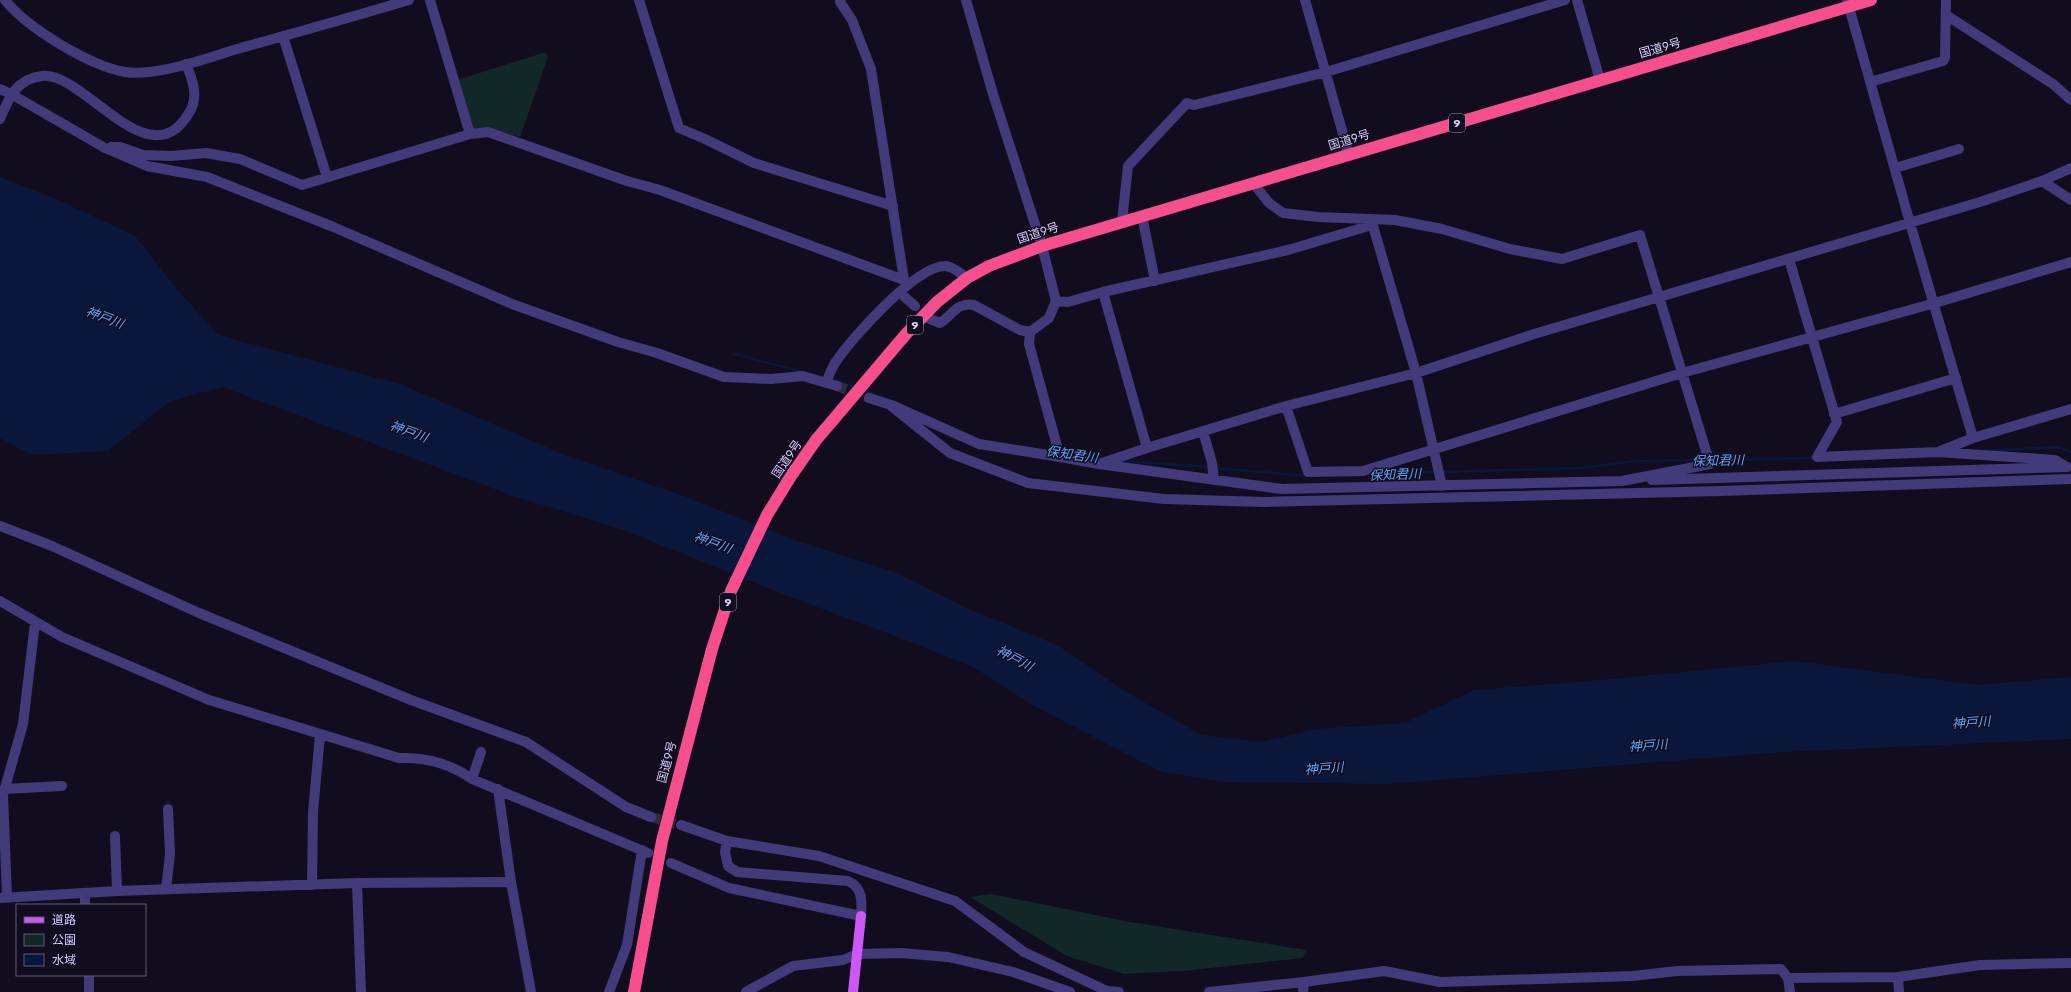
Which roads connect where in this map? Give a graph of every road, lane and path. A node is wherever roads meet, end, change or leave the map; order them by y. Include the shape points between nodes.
1 (5, 0) edge
2 (409, 0) edge
3 (430, 0) edge
4 (640, 0) edge
5 (841, 0) edge
6 (966, 0) edge
7 (1304, 0) edge
8 (1565, 0) edge
9 (1577, 0) edge
10 (1872, 0) edge
11 (1946, 0) edge
12 (1848, 3) edge
13 (1946, 15) junction
14 (283, 36) junction
15 (186, 64) junction
16 (1326, 72) junction
17 (1600, 80) junction
18 (1870, 82) junction
19 (0, 90) edge
20 (11, 94) junction
21 (2071, 100) edge
22 (0, 119) edge
23 (470, 134) junction
24 (105, 148) junction
25 (1959, 149) dead end
26 (1349, 155) junction
27 (1895, 168) junction
28 (2071, 168) edge
29 (327, 177) junction
30 (2042, 181) junction
31 (1254, 184) junction
32 (2071, 200) edge
33 (893, 206) junction
34 (1142, 216) junction
35 (1371, 221) junction
36 (1122, 222) junction
37 (1910, 223) junction
38 (1042, 246) junction
39 (1789, 259) junction
40 (2071, 262) edge
41 (967, 278) junction
42 (906, 282) junction
43 (1154, 282) junction
44 (899, 292) junction
45 (1103, 292) junction
46 (1659, 296) junction
47 (1056, 301) junction
48 (1935, 303) junction
49 (915, 306) dead end
50 (930, 319) dead end
51 (1030, 332) junction
52 (1812, 338) junction
53 (1416, 373) junction
54 (1682, 373) junction
55 (1956, 378) junction
56 (826, 383) junction
57 (836, 386) tunnel mouth
58 (869, 398) tunnel mouth
59 (890, 405) junction
60 (1286, 406) junction
61 (2071, 409) edge
62 (1834, 414) junction
63 (1202, 431) junction
64 (1973, 438) junction
65 (1146, 448) junction
66 (1434, 449) junction
67 (1938, 452) junction
68 (1060, 457) junction
69 (1099, 464) junction
70 (2069, 467) edge
71 (2071, 479) edge
72 (1214, 480) junction
73 (1622, 481) junction
74 (1442, 486) junction
75 (0, 526) edge
76 (0, 601) edge
77 (35, 623) junction
78 (320, 735) junction
79 (481, 752) dead end
80 (472, 779) junction
81 (62, 786) dead end
82 (4, 789) junction
83 (498, 789) junction
84 (168, 809) dead end
85 (651, 817) tunnel mouth
86 (2, 822) edge
87 (681, 825) tunnel mouth
88 (115, 836) dead end
89 (727, 841) junction
90 (671, 863) dead end
91 (511, 882) junction
92 (357, 883) junction
93 (312, 885) junction
94 (166, 889) junction
95 (117, 891) junction
96 (85, 893) junction
97 (4, 897) edge
98 (85, 904) edge
99 (861, 916) junction
100 (857, 954) junction
101 (2071, 963) edge
102 (639, 966) junction
103 (89, 976) edge
104 (1898, 977) junction
105 (1788, 978) junction
106 (1304, 987) edge
107 (89, 992) edge
108 (361, 992) edge
109 (531, 992) edge
110 (609, 992) edge
111 (630, 992) edge
112 (634, 992) edge
113 (746, 992) edge
114 (853, 992) edge
115 (1070, 992) edge
116 (1119, 992) edge
117 (1209, 992) edge
118 (1790, 992) edge
119 (1899, 992) edge

1 - 15 street via 31,26 103,66 126,72 148,72
2 - 14 street
3 - 23 street
4 - 33 street via 679,128 760,166
5 - 33 street via 852,20 871,69
6 - 38 street
7 - 16 street
8 - 16 street
9 - 17 street
10 - 12 highway, 国道9号 / 9
11 - 13 street
12 - 17 highway, 国道9号 / 9
12 - 18 street
13 - 18 street via 1943,61
13 - 21 street via 2053,84
14 - 15 street
14 - 29 street
15 - 20 street via 192,79 194,104 183,124 168,134 148,135 132,128 59,78 42,76 25,81
16 - 26 street
16 - 36 street via 1194,105 1187,103 1128,166
17 - 26 highway, 国道9号 / 9
18 - 27 street
19 - 20 street
20 - 22 street
20 - 24 street
23 - 29 street
23 - 42 street via 488,132 627,181 660,190
24 - 29 street via 120,147 143,155 206,153 240,159 302,185
24 - 56 street via 147,166 207,177 331,226 512,304 724,377 771,379 803,376
25 - 27 street
26 - 31 highway, 国道9号 / 9
27 - 37 street
28 - 30 street
30 - 32 street
30 - 37 street
31 - 34 highway, 国道9号 / 9
31 - 35 street via 1269,203 1283,213
33 - 42 street
34 - 36 highway, 国道9号 / 9
34 - 43 street
35 - 43 street via 1288,250
35 - 46 street via 1395,220 1442,229 1510,249 1562,259 1640,235
35 - 53 street
36 - 38 highway, 国道9号 / 9
37 - 39 street
37 - 48 street
38 - 41 highway, 国道9号 / 9 via 989,266
38 - 47 street
39 - 46 street
39 - 52 street
40 - 48 street
41 - 42 street via 953,268 945,266
41 - 102 highway, 国道9号 / 9 via 937,302 906,334 816,440 767,515 731,590 712,649 677,779 662,841
42 - 44 street
43 - 45 street
44 - 49 street
44 - 56 street via 859,333 835,364
45 - 47 street via 1068,302
45 - 65 street
46 - 53 street
46 - 54 street
47 - 51 street via 1049,318
48 - 52 street
48 - 55 street
50 - 51 street via 940,323 958,306 967,304 974,305 1020,330
51 - 68 street via 1029,344
52 - 54 street
52 - 62 street
53 - 60 street
53 - 66 street
54 - 66 street
54 - 73 street via 1710,464
55 - 62 street
55 - 64 street
56 - 57 street
58 - 59 street
59 - 68 street via 979,444
59 - 71 street via 950,453 1028,483 1164,499 1264,502 1721,491
60 - 63 street
60 - 66 street via 1308,472 1363,471
61 - 64 street
62 - 67 street via 1837,422 1817,457
63 - 65 street
63 - 72 street via 1212,463
64 - 67 street
65 - 69 street
66 - 74 street
67 - 70 street via 2055,460
68 - 69 street
69 - 72 street
70 - 73 street
72 - 74 street via 1282,489
73 - 74 street
75 - 85 street via 411,700 526,742 626,807
76 - 77 street
77 - 78 street via 209,700
77 - 82 street via 22,724
78 - 80 street via 399,758 416,757 458,769
78 - 93 street via 313,812
79 - 80 street
80 - 83 street
81 - 82 street
82 - 86 street
83 - 91 street
83 - 110 street via 645,852 627,945
84 - 94 street via 170,854
86 - 97 street
87 - 89 street
88 - 95 street
89 - 99 street via 725,852 728,866 737,872 848,881 854,884 862,897
89 - 116 street via 819,856 955,902 1024,952 1107,991
90 - 99 street via 729,888
91 - 92 street
91 - 109 street
92 - 93 street
92 - 108 street
93 - 94 street
94 - 95 street
95 - 96 street
96 - 97 street
96 - 98 street
99 - 100 main road
100 - 113 street via 843,960 793,966
100 - 114 main road
100 - 115 street via 901,953 948,957 1013,972
101 - 104 street via 1980,965
102 - 111 highway, 国道9号 / 9
102 - 112 highway, 国道9号 / 9
103 - 107 street
104 - 105 street
104 - 119 street
105 - 106 street via 1781,969 1440,982 1384,971
105 - 118 street
106 - 117 street

